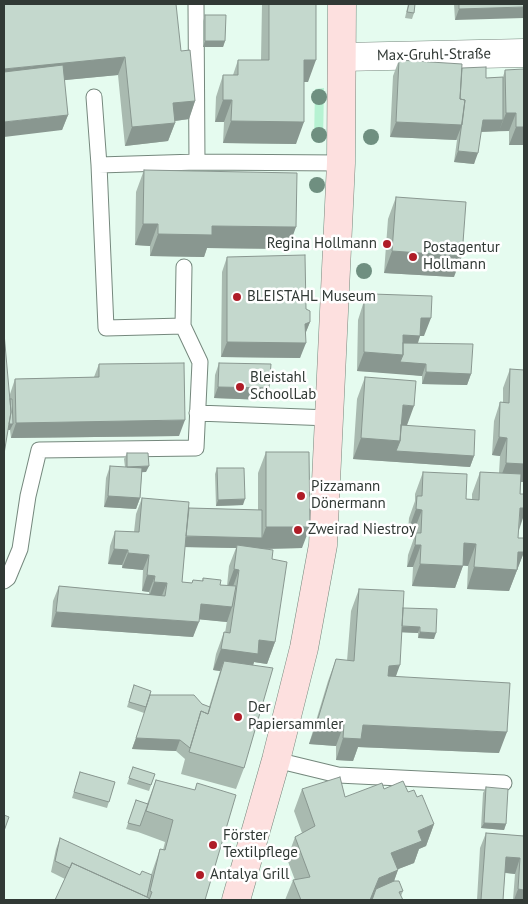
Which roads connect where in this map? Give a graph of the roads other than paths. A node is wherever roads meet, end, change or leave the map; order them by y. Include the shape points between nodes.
1 (196, 4) edge
2 (342, 4) edge
3 (524, 53) edge
4 (343, 57) junction
5 (94, 97) dead end
6 (197, 162) junction
7 (341, 163) junction
8 (100, 165) junction
9 (184, 267) dead end
10 (183, 326) junction
11 (197, 413) junction
12 (330, 418) junction
13 (4, 581) edge
14 (276, 760) junction
15 (504, 784) dead end
16 (236, 900) edge

1 - 6 lane
2 - 4 main road
3 - 4 street, Max-Gruhl-Straße
4 - 7 main road
5 - 8 lane
6 - 7 lane
6 - 8 lane
7 - 12 main road
8 - 10 lane via 106,328
9 - 10 lane
10 - 11 lane via 200,362
11 - 12 lane
11 - 13 lane via 196,448 39,450 20,549
12 - 14 main road via 323,545 304,648
14 - 15 lane via 338,775
14 - 16 main road

